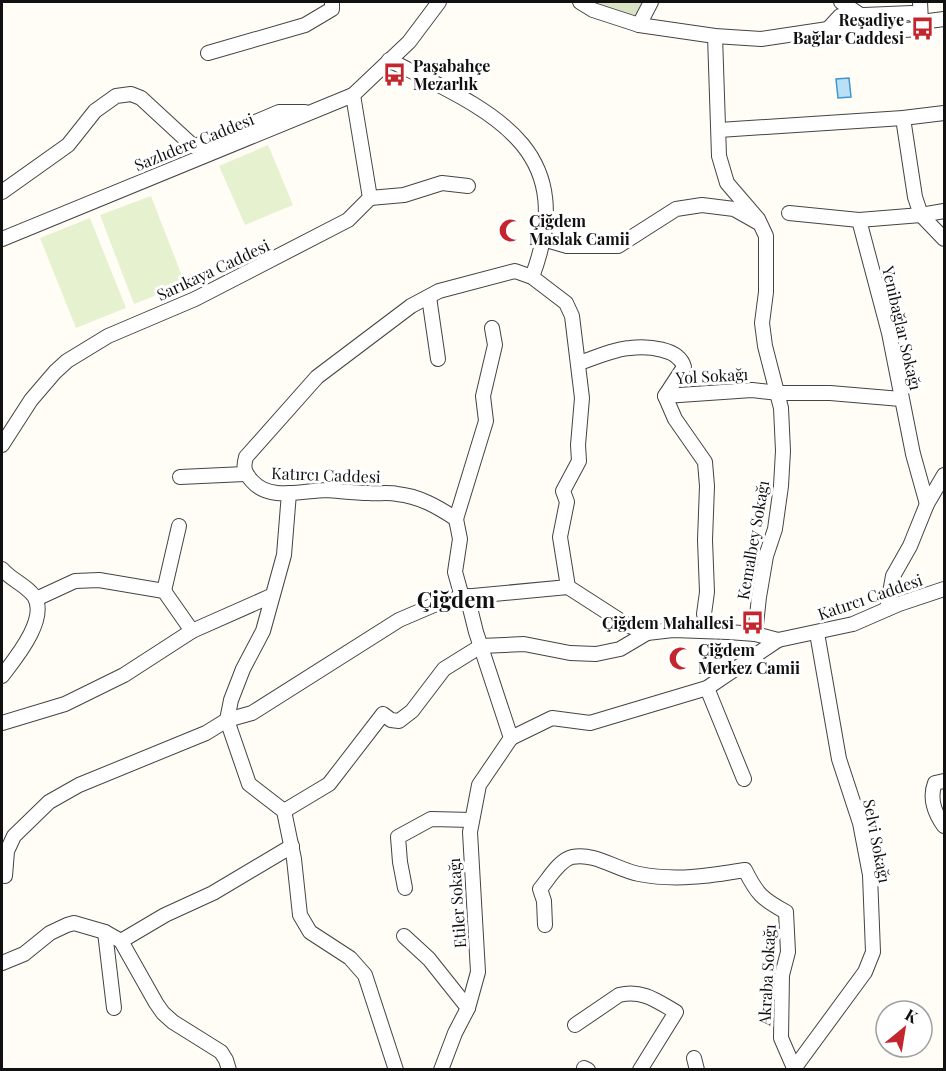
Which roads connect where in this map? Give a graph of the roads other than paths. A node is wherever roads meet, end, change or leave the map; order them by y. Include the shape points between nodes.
1 (332, 2) edge
2 (427, 2) edge
3 (439, 2) edge
4 (580, 2) edge
5 (651, 2) edge
6 (841, 2) edge
7 (920, 2) edge
8 (862, 16) junction
9 (945, 19) edge
10 (921, 22) junction
11 (639, 25) junction
12 (828, 29) junction
13 (715, 36) junction
14 (208, 53) dead end
15 (389, 60) junction
16 (353, 95) junction
17 (312, 112) junction
18 (945, 113) edge
19 (903, 118) junction
20 (719, 130) junction
21 (468, 186) dead end
22 (2, 192) edge
23 (370, 198) junction
24 (945, 211) edge
25 (789, 213) dead end
26 (921, 215) junction
27 (859, 220) junction
28 (761, 224) junction
29 (944, 238) edge
30 (2, 239) edge
31 (543, 239) junction
32 (532, 277) junction
33 (429, 297) junction
34 (492, 328) dead end
35 (438, 359) dead end
36 (579, 363) junction
37 (778, 393) junction
38 (665, 396) junction
39 (901, 399) junction
40 (2, 445) edge
41 (245, 474) junction
42 (945, 475) edge
43 (180, 477) dead end
44 (289, 493) junction
45 (927, 504) junction
46 (456, 519) junction
47 (179, 526) dead end
48 (2, 568) edge
49 (568, 587) junction
50 (945, 589) edge
51 (164, 591) junction
52 (271, 596) junction
53 (465, 597) junction
54 (36, 599) junction
55 (887, 609) junction
56 (192, 631) junction
57 (708, 631) junction
58 (647, 633) junction
59 (817, 633) junction
60 (755, 634) junction
61 (778, 640) junction
62 (481, 646) junction
63 (2, 676) edge
64 (707, 688) junction
65 (226, 720) junction
66 (2, 723) edge
67 (511, 738) junction
68 (744, 779) dead end
69 (945, 782) edge
70 (284, 812) junction
71 (472, 820) junction
72 (945, 826) edge
73 (292, 846) junction
74 (5, 876) dead end
75 (405, 888) dead end
76 (544, 925) dead end
77 (105, 932) junction
78 (404, 936) dead end
79 (121, 941) junction
80 (6, 961) edge
81 (114, 1008) dead end
82 (468, 1008) junction
83 (575, 1025) dead end
84 (794, 1069) edge
85 (229, 1070) edge
86 (396, 1070) edge
87 (441, 1070) edge
88 (640, 1070) edge

1 - 14 street via 332,9 305,24
2 - 15 street, Sazlıdere Caddesi
3 - 15 street, Sazlıdere Caddesi via 409,42
4 - 11 street
5 - 11 street
6 - 8 street
7 - 10 street
8 - 10 street via 912,13
8 - 12 street via 840,16
9 - 10 street
10 - 12 street via 918,29 911,30 850,34
11 - 13 street
12 - 13 street via 761,39
13 - 20 street, Kemalbey Sokağı
15 - 16 street, Sazlıdere Caddesi
15 - 31 street via 458,95 518,138 537,163 545,189
16 - 17 street, Sazlıdere Caddesi
16 - 23 street
17 - 22 street via 279,112 193,146 141,98 130,94 116,96 95,111 68,145
17 - 30 street, Sazlıdere Caddesi
18 - 19 street
19 - 20 street
19 - 26 street
20 - 28 street, Kemalbey Sokağı via 719,156 727,183
21 - 23 street via 442,183 404,195
23 - 40 street, Sarıkaya Caddesi via 348,220 195,299 108,336 68,361 31,400
24 - 26 street
25 - 27 street
26 - 27 street
26 - 29 street
27 - 39 street, Yenibağlar Sokağı via 889,333
28 - 31 street via 734,209 702,205 676,209 618,246 567,246
28 - 37 street, Kemalbey Sokağı via 766,236 762,322
31 - 32 street
32 - 33 street, Katırcı Caddesi via 515,272
32 - 36 street via 566,303 572,316
33 - 35 street
33 - 41 street, Katırcı Caddesi via 411,306 317,377 251,450 243,467
34 - 46 street via 495,345 483,396 486,421
36 - 38 street via 629,348 650,348 677,355 684,367
36 - 49 street via 579,461 563,491 567,502 560,537
37 - 38 street, Yol Sokağı via 752,390
37 - 39 street, Yol Sokağı
37 - 60 street, Kemalbey Sokağı via 783,451 781,486
38 - 57 street, Yol Sokağı via 675,419 705,462 704,614
39 - 45 street, Yenibağlar Sokağı
41 - 43 street
41 - 44 street, Katırcı Caddesi via 265,491
42 - 45 street
44 - 46 street, Katırcı Caddesi via 327,490 397,494 421,499
44 - 52 street via 284,555
45 - 55 street via 893,576
46 - 53 street via 460,538 455,572
47 - 51 street
48 - 54 street
49 - 53 street
49 - 58 street via 627,625
50 - 55 street, Katırcı Caddesi
51 - 54 street via 99,580 75,581
51 - 56 street
52 - 56 street
52 - 65 street via 263,631 243,669
53 - 62 street
53 - 65 street via 399,620 252,713
54 - 63 street via 37,610 28,641
55 - 59 street, Katırcı Caddesi via 853,624
56 - 66 street via 124,675 65,704
57 - 58 street, Katırcı Caddesi
57 - 60 street, Katırcı Caddesi
58 - 62 street via 620,649 596,654 524,644
59 - 61 street, Katırcı Caddesi
59 - 84 street, Selvi Sokağı via 840,759 860,823 870,875 873,952 865,972
60 - 61 street, Katırcı Caddesi
61 - 64 street, Etiler Sokağı
62 - 67 street
62 - 70 street via 444,669 412,711 399,721 383,714 329,784
64 - 67 street, Etiler Sokağı via 590,723 552,718
64 - 68 street
65 - 70 street via 249,784
65 - 74 street via 206,733 79,785 49,802 14,836 7,851
67 - 71 street, Etiler Sokağı via 479,785
69 - 72 street via 935,783 932,790 933,803
70 - 73 street
71 - 75 street via 431,819 398,837
71 - 82 street, Etiler Sokağı via 478,972
73 - 79 street
73 - 86 street via 300,915 310,932 350,958 365,975
76 - 84 street, Akraba Sokağı via 540,889 571,857 590,857 636,873 668,878 745,870 763,899 786,912 788,952 782,975 781,1038
77 - 79 street
77 - 80 street via 74,923 67,925 24,954
77 - 81 street
78 - 82 street via 429,959
79 - 85 street via 163,1013 221,1052
82 - 87 street, Etiler Sokağı
83 - 88 street via 619,994 639,993 676,1012

